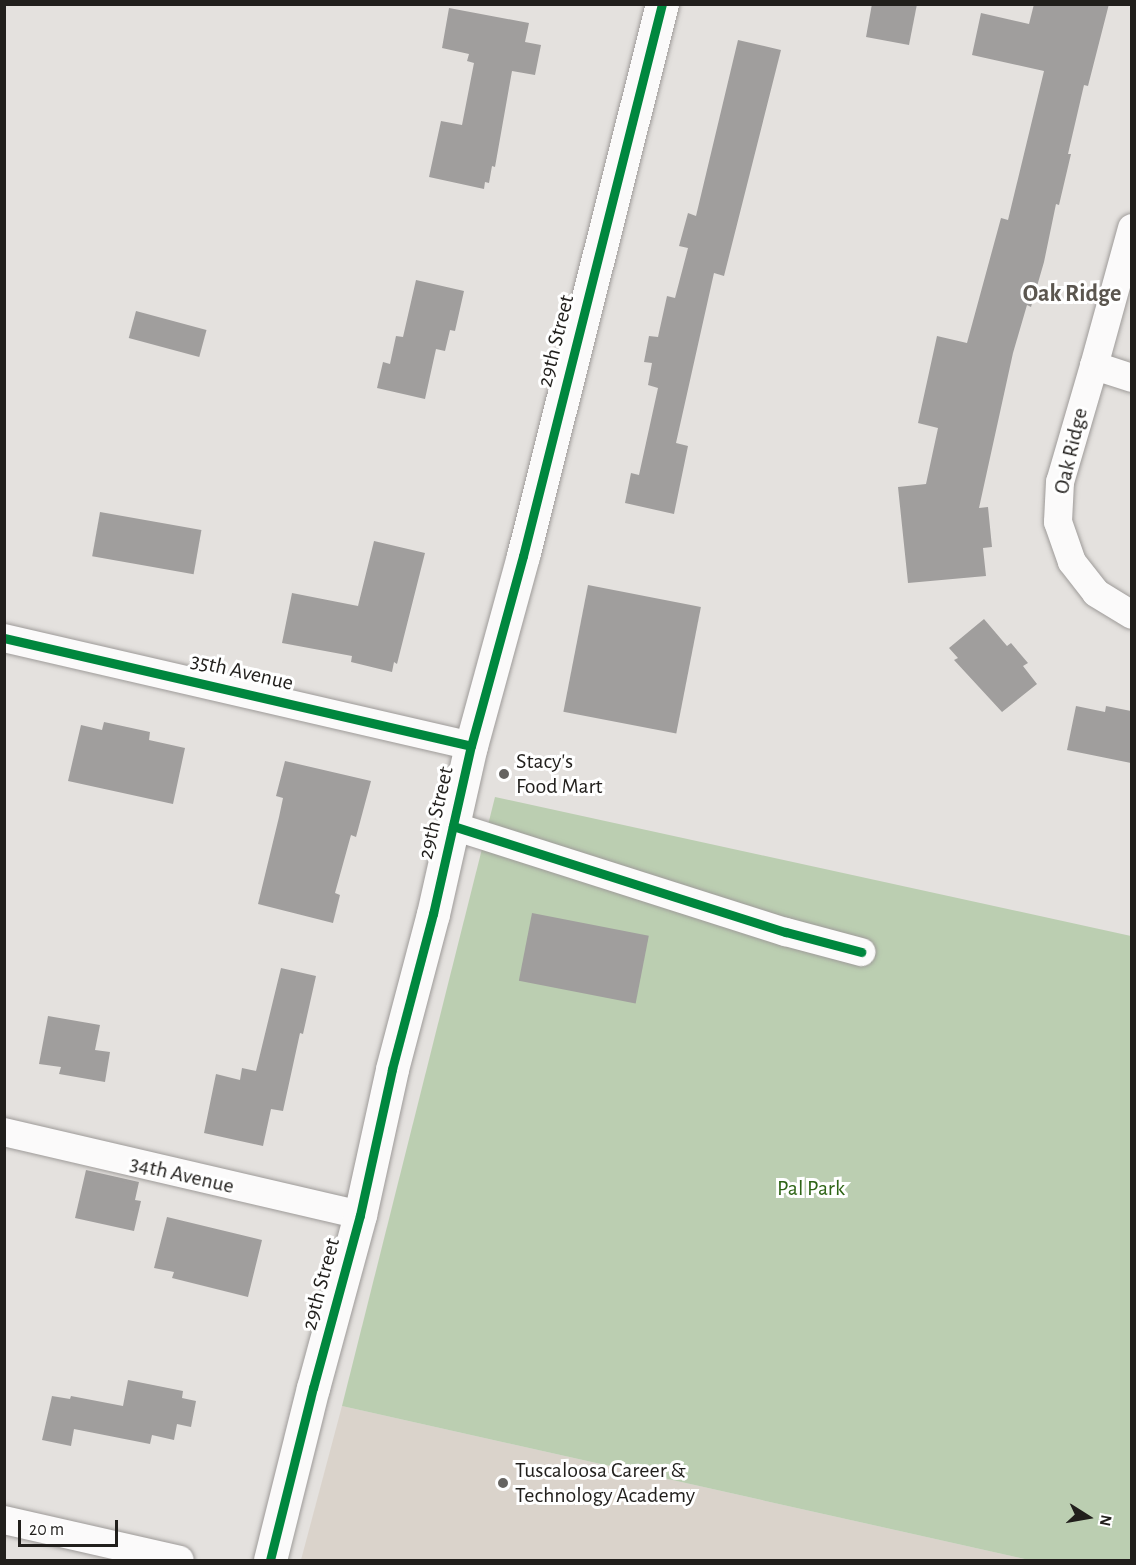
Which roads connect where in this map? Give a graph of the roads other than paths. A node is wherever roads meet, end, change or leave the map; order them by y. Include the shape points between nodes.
1 (662, 4) edge
2 (1131, 228) edge
3 (1094, 366) junction
4 (1131, 378) edge
5 (1131, 615) edge
6 (4, 638) edge
7 (471, 746) junction
8 (453, 826) junction
9 (861, 952) dead end
10 (4, 1132) edge
11 (360, 1215) junction
12 (4, 1521) edge
13 (180, 1560) edge
14 (270, 1560) edge

1 - 7 street, 29th Street
2 - 3 street, Oak Ridge
3 - 4 street
3 - 5 street, Oak Ridge via 1060,482 1058,522 1072,562 1096,593
6 - 7 street, 35th Avenue
7 - 8 street, 29th Street
8 - 9 street via 786,932
8 - 11 street, 29th Street
10 - 11 street, 34th Avenue
11 - 14 street, 29th Street
12 - 13 street

